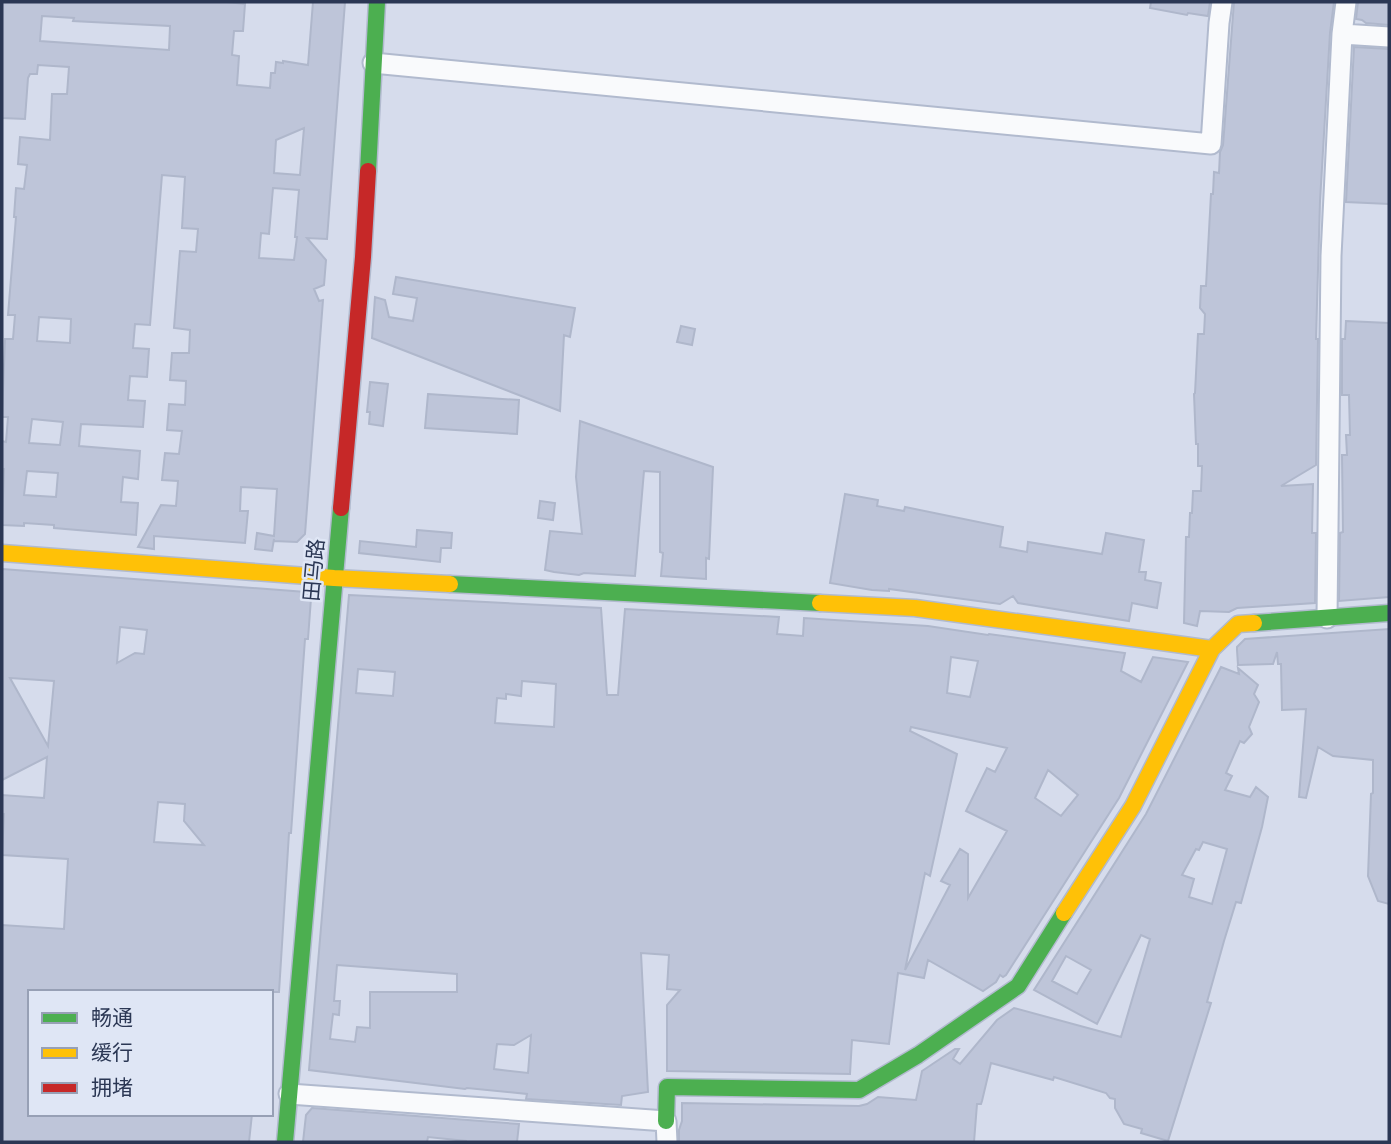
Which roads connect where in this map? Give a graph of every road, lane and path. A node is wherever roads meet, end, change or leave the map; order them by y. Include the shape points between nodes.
1 (377, 2) edge
2 (1223, 2) edge
3 (1346, 2) edge
4 (1342, 34) junction
5 (1389, 37) edge
6 (373, 63) junction
7 (2, 553) edge
8 (334, 578) junction
9 (1389, 613) edge
10 (1327, 618) junction
11 (1212, 649) junction
12 (289, 1094) junction
13 (666, 1121) junction
14 (285, 1142) edge
15 (667, 1142) edge

1 - 6 street, 田马路
2 - 6 street via 1211,144
3 - 4 street
4 - 5 street
4 - 10 street via 1331,256
6 - 8 street, 田马路 via 363,257
7 - 8 street
8 - 11 street via 915,608
8 - 12 street, 田马路
9 - 10 street
10 - 11 street via 1238,624
11 - 13 street via 1133,806 1018,986 859,1090 667,1087
12 - 13 street
12 - 14 street, 田马路
13 - 15 street

